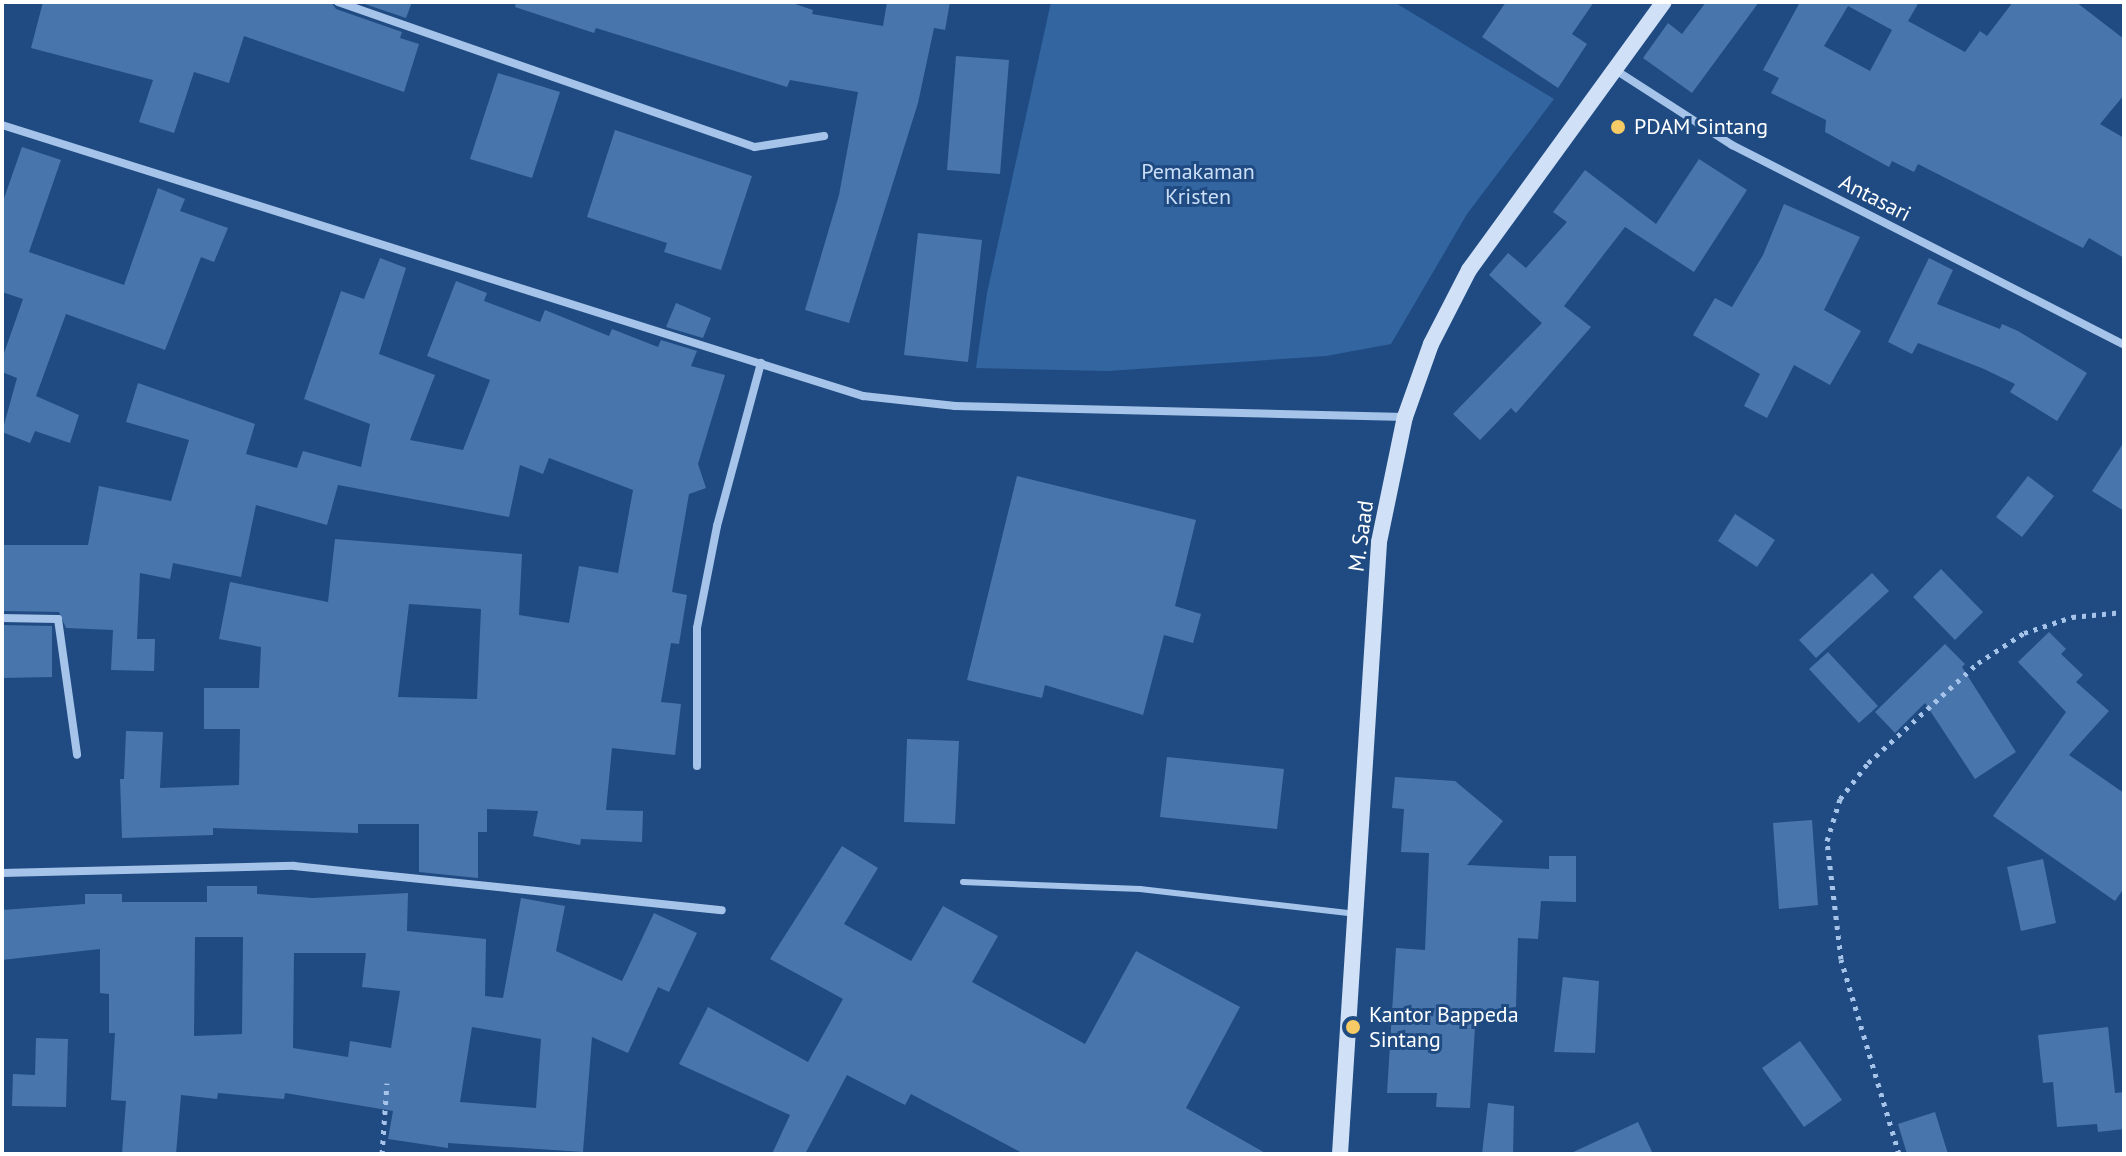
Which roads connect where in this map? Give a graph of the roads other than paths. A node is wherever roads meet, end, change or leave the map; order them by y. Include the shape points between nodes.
1 (338, 2) edge
2 (1664, 2) edge
3 (1617, 71) junction
4 (2, 125) edge
5 (824, 136) dead end
6 (2124, 345) edge
7 (761, 363) junction
8 (1405, 417) junction
9 (2, 618) edge
10 (77, 755) dead end
11 (697, 766) dead end
12 (2, 873) edge
13 (963, 882) dead end
14 (722, 910) dead end
15 (1358, 914) junction
16 (1340, 1154) edge

1 - 5 street via 755,147
2 - 3 street, M. Saad
3 - 6 street, Antasari via 1732,145
3 - 8 street, M. Saad via 1517,198 1469,270 1431,344
4 - 7 street via 529,295
7 - 8 street via 863,396 939,405
7 - 11 street via 697,628
8 - 15 street, M. Saad via 1379,542
9 - 10 street via 58,619
12 - 14 street via 294,866
13 - 15 lane via 1140,889
15 - 16 street, M. Saad

